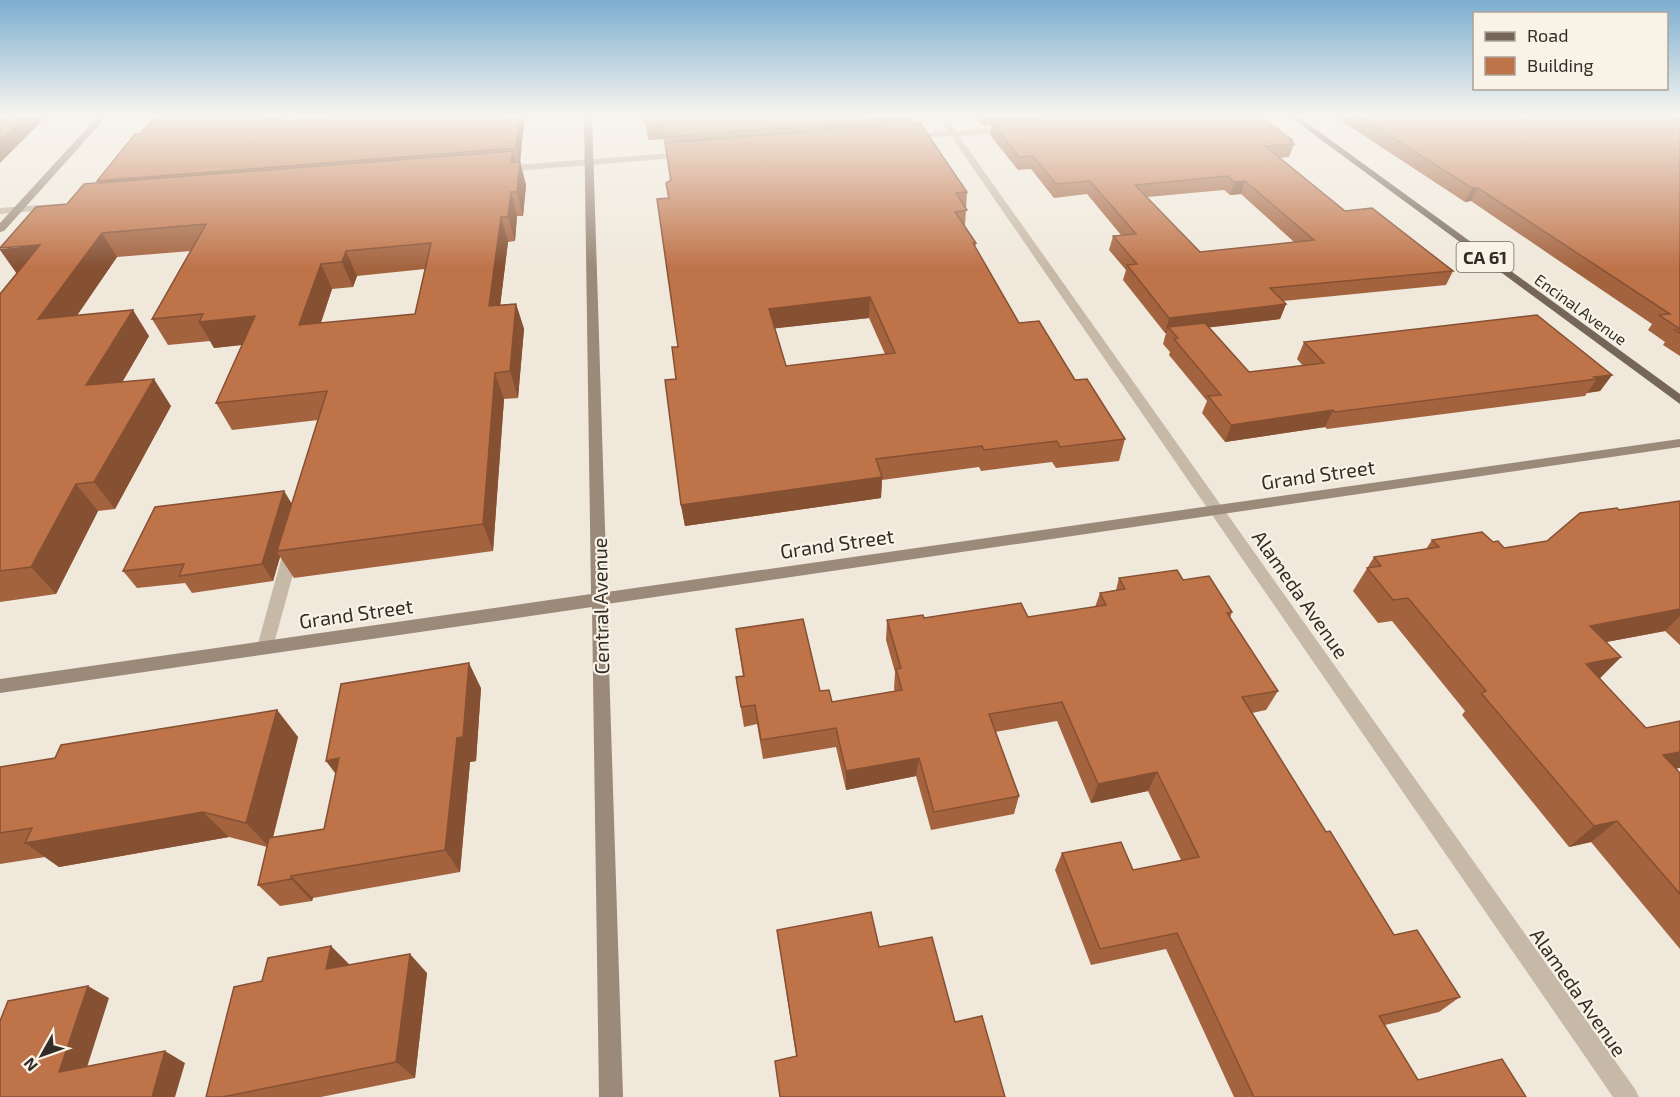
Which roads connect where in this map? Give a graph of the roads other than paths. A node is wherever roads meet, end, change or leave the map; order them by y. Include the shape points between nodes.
1 (58, 165) edge
2 (550, 165) edge
3 (589, 165) edge
4 (975, 165) edge
5 (1360, 165) edge
6 (492, 170) edge
7 (65, 206) edge
8 (17, 210) junction
9 (0, 212) edge
10 (0, 229) edge
11 (1680, 400) edge
12 (1680, 443) edge
13 (1216, 509) junction
14 (297, 532) edge
15 (600, 599) junction
16 (265, 647) junction
17 (0, 686) edge
18 (611, 1097) edge
19 (1628, 1097) edge

1 - 8 street
2 - 6 street
3 - 15 street, Central Avenue
4 - 13 street, Alameda Avenue
5 - 11 main road, Encinal Avenue / CA 61
7 - 8 street
8 - 9 street
8 - 10 street
12 - 13 street, Grand Street
13 - 15 street, Grand Street
13 - 19 street, Alameda Avenue
14 - 16 street
15 - 16 street, Grand Street
15 - 18 street, Central Avenue
16 - 17 street, Grand Street

